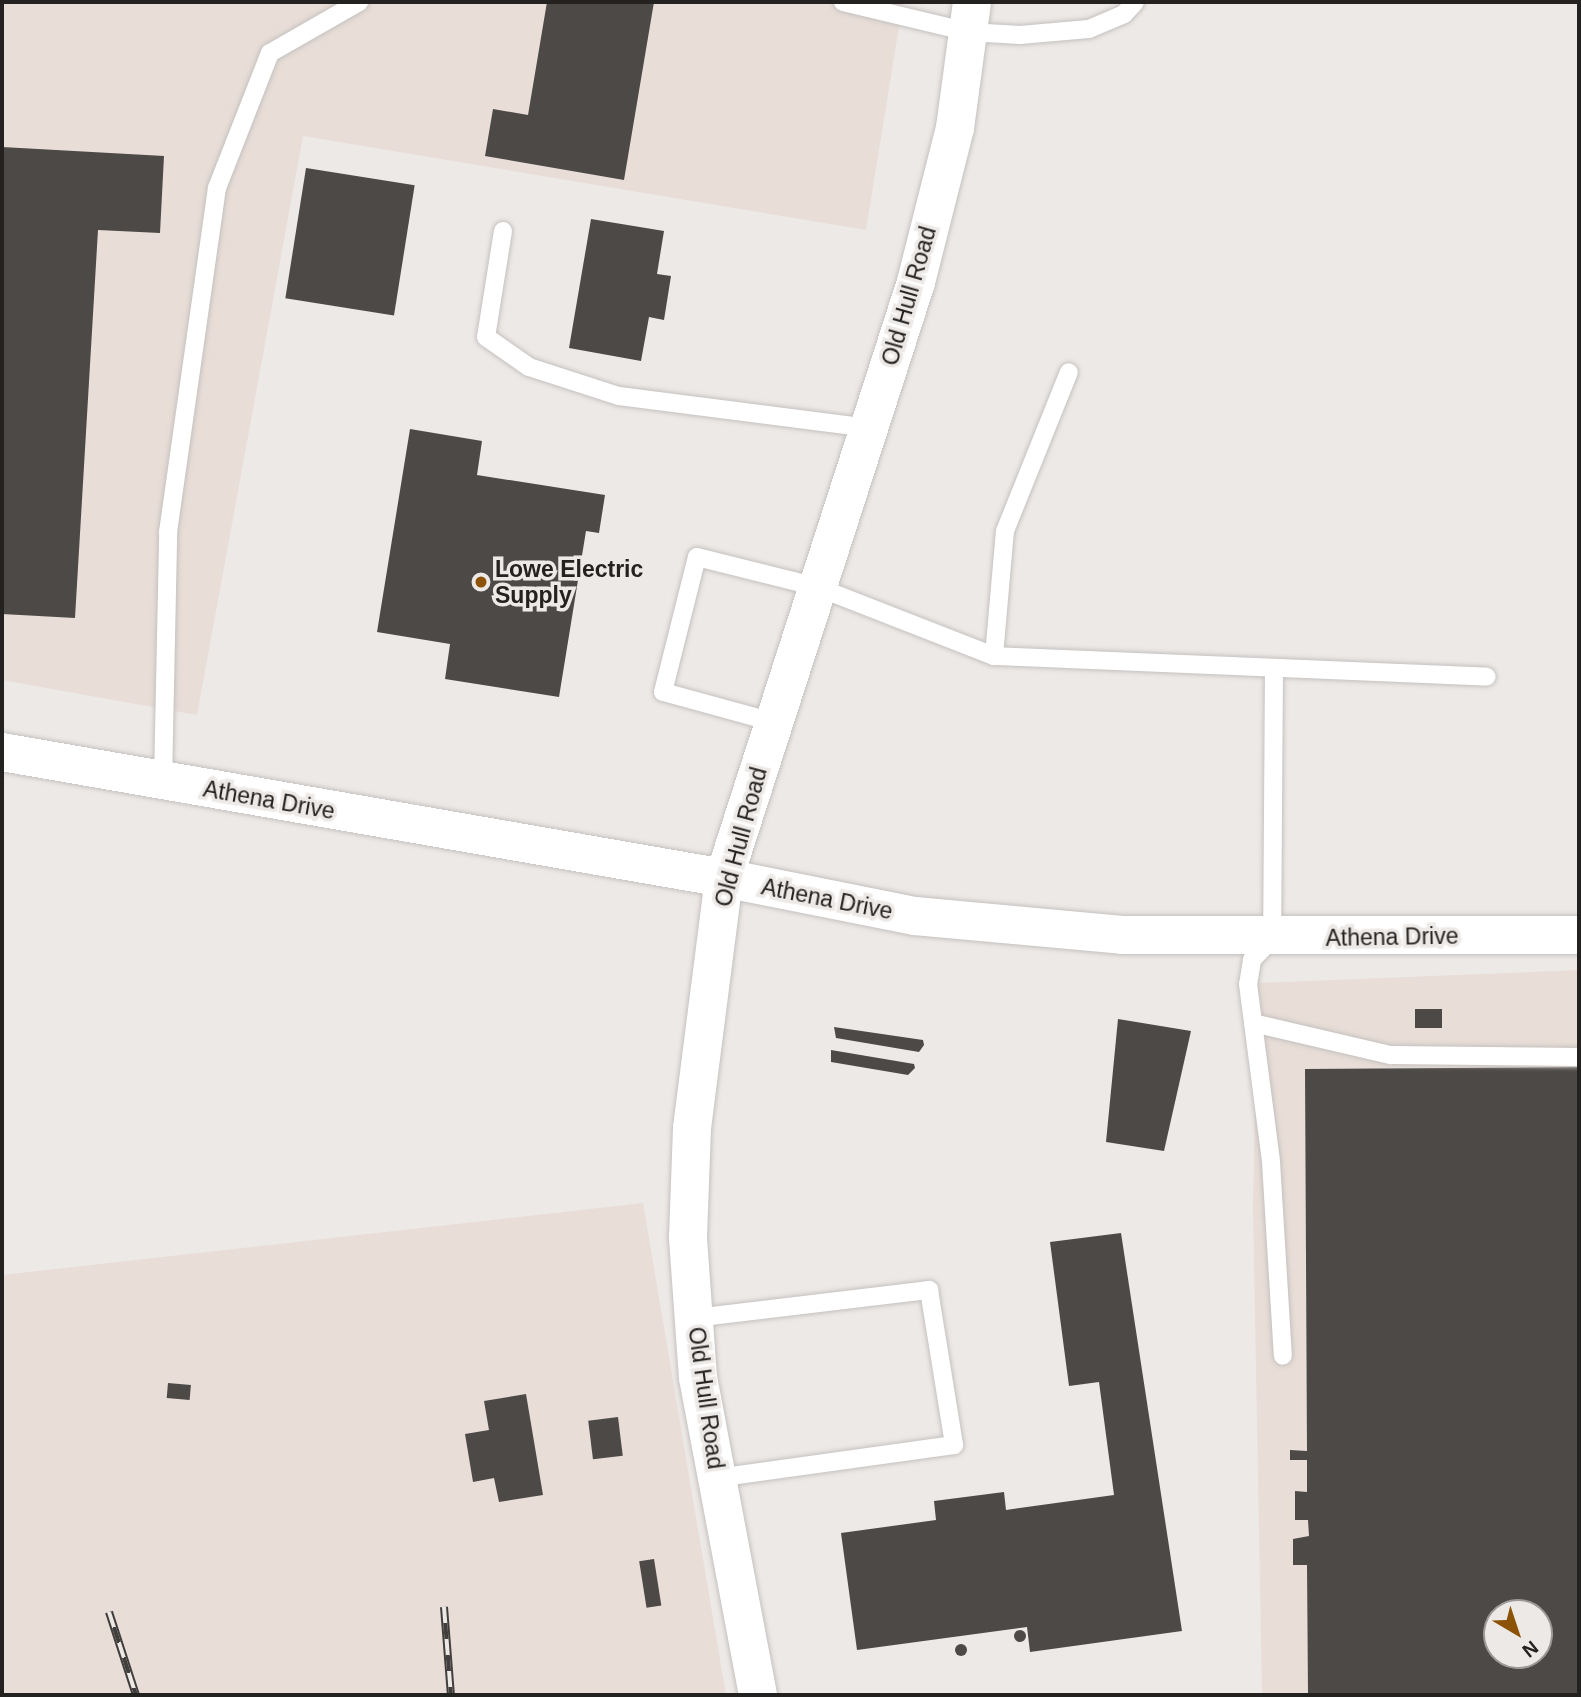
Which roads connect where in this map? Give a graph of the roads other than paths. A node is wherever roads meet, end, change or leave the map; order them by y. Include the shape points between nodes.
1 (359, 2) edge
2 (843, 2) edge
3 (1135, 2) edge
4 (970, 17) edge
5 (503, 231) dead end
6 (1069, 372) dead end
7 (869, 428) junction
8 (817, 587) junction
9 (994, 656) junction
10 (1274, 668) junction
11 (1487, 677) dead end
12 (773, 722) junction
13 (2, 752) edge
14 (163, 781) junction
15 (724, 878) junction
16 (1579, 935) edge
17 (1272, 939) junction
18 (1252, 1023) junction
19 (1579, 1057) edge
20 (694, 1318) junction
21 (1283, 1356) dead end
22 (717, 1478) junction
23 (758, 1695) edge

1 - 14 lane via 270,53 217,188 168,532
2 - 4 lane
3 - 4 lane via 1089,29
4 - 7 main road, Old Hull Road via 955,128 916,282
5 - 7 lane via 486,337 529,367 619,396
6 - 9 lane via 1005,530
7 - 8 main road, Old Hull Road
8 - 9 lane
8 - 12 main road, Old Hull Road
8 - 12 lane via 697,557 663,692
9 - 10 lane
10 - 11 lane
10 - 17 lane
12 - 15 main road, Old Hull Road
13 - 14 main road, Athena Drive
14 - 15 main road, Athena Drive
15 - 17 main road, Athena Drive via 915,916 1122,935
15 - 20 main road, Old Hull Road via 692,1128
16 - 17 main road, Athena Drive
17 - 18 lane via 1252,960
18 - 19 lane via 1391,1055
18 - 21 lane via 1271,1162
20 - 22 main road, Old Hull Road
20 - 22 lane via 929,1290 954,1445
22 - 23 main road, Old Hull Road

